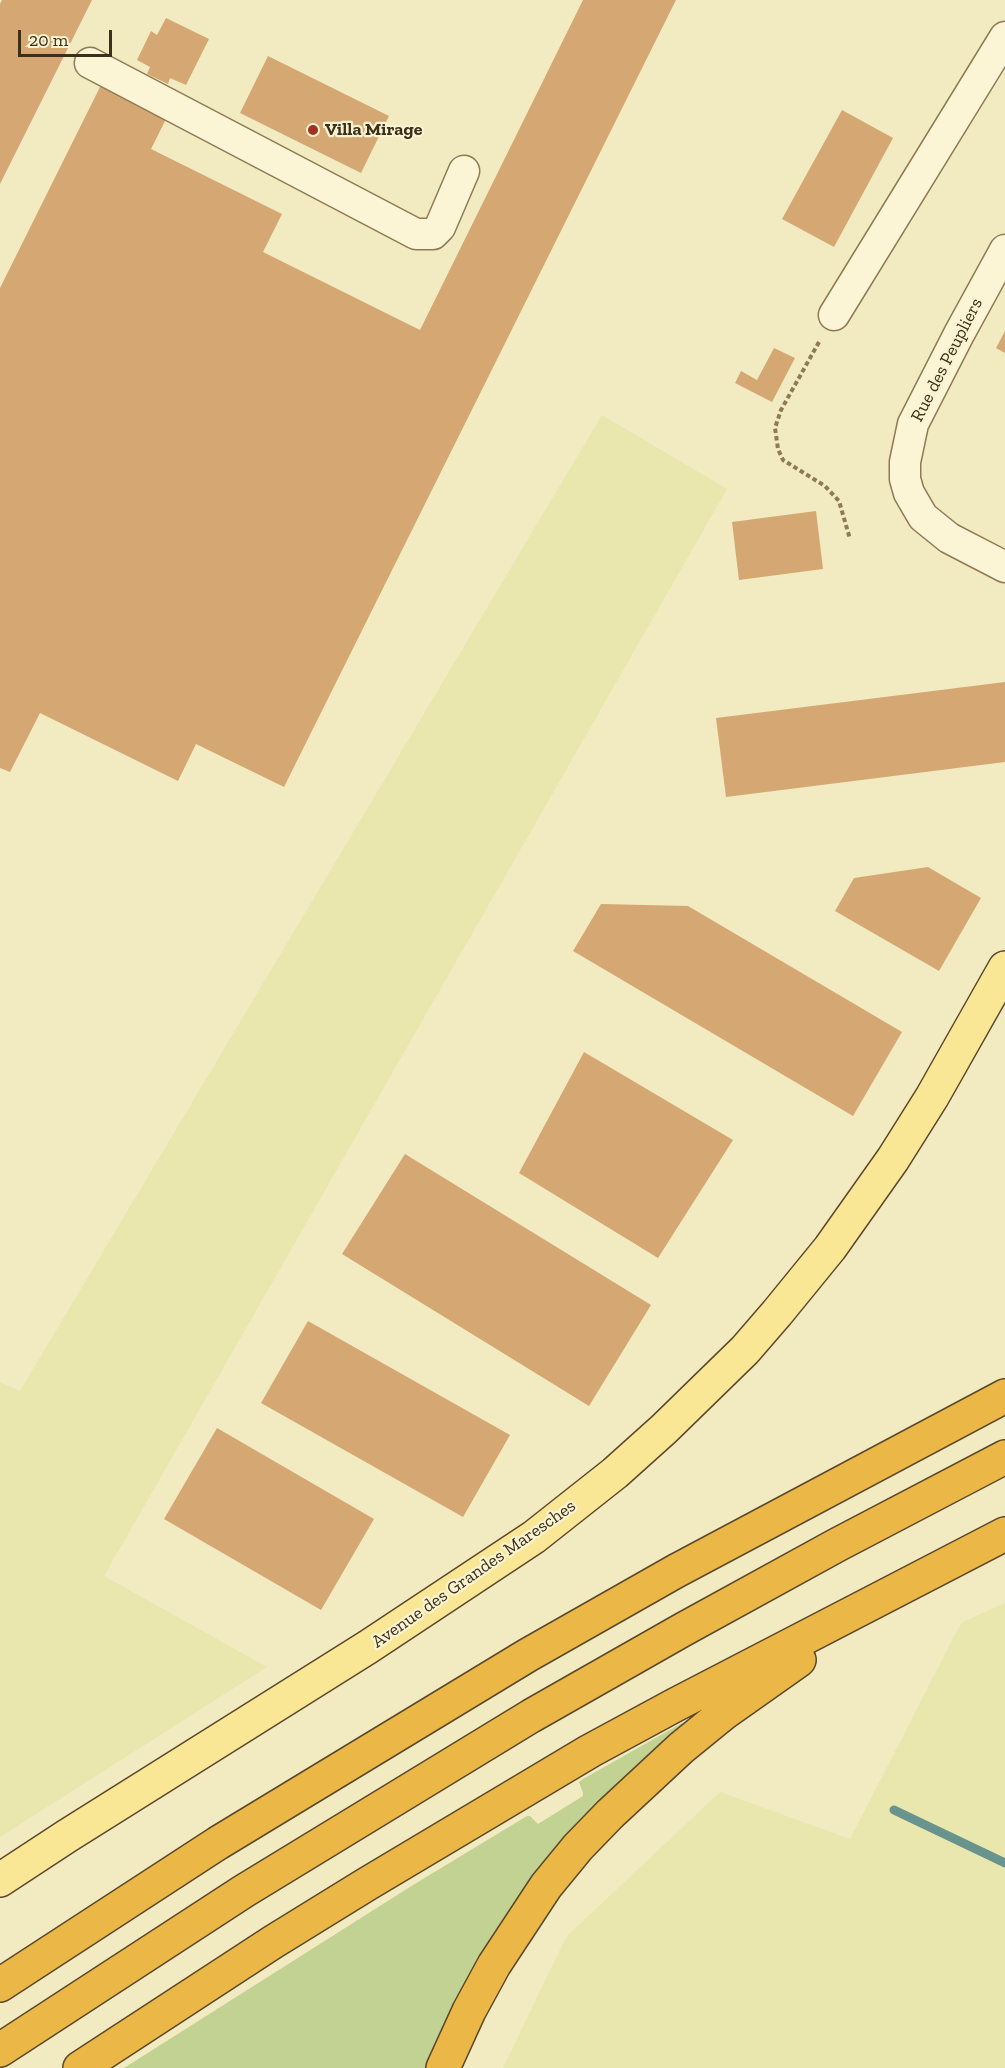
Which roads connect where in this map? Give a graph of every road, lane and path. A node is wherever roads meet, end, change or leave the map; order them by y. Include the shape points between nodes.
1 (1005, 37) edge
2 (90, 63) dead end
3 (464, 171) dead end
4 (1005, 250) edge
5 (834, 315) joint
6 (850, 539) dead end
7 (1005, 567) edge
8 (1005, 968) edge
9 (1005, 1396) edge
10 (1005, 1457) edge
11 (1005, 1534) edge
12 (0, 1880) edge
13 (0, 1985) edge
14 (0, 2050) edge
15 (80, 2068) edge
16 (444, 2068) edge

1 - 5 street
2 - 3 street via 416,234 433,234 440,227
4 - 7 street, Rue des Peupliers via 913,424 905,462 909,493 923,517 949,538
5 - 6 path via 781,410 775,428 783,460 825,486 839,501
8 - 12 main road, Avenue des Grandes Maresches via 932,1097 830,1248 745,1350 664,1430 534,1537
9 - 13 highway via 707,1554 528,1655 218,1843
10 - 14 highway via 817,1556 531,1716 244,1891
11 - 15 highway via 590,1751 273,1942
11 - 16 highway via 898,1596 777,1674 681,1748 617,1807 559,1870 521,1922 469,2011

